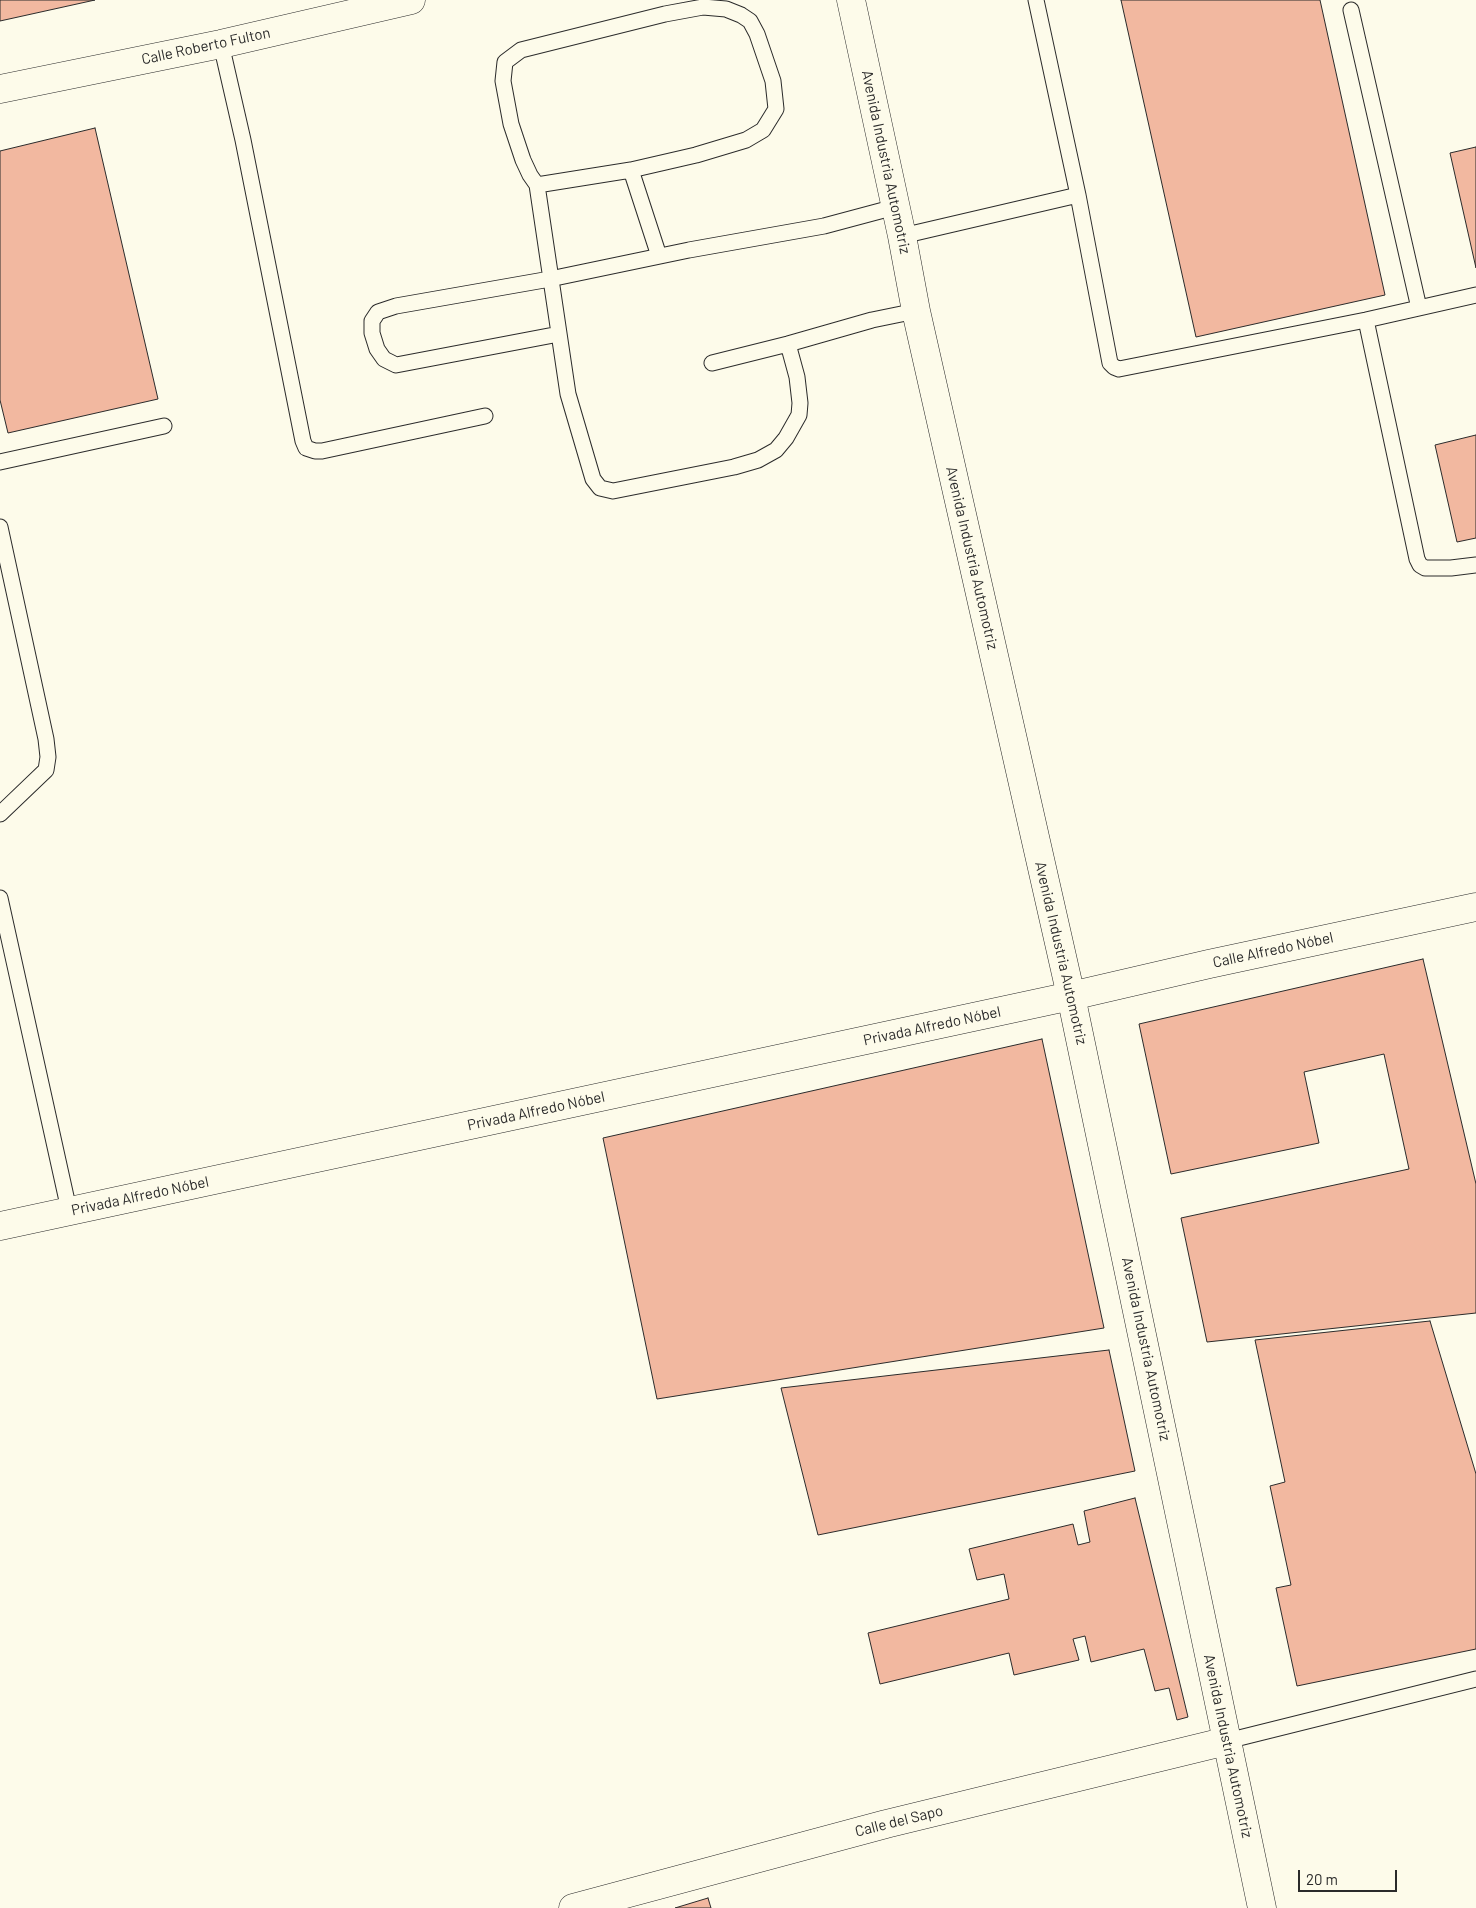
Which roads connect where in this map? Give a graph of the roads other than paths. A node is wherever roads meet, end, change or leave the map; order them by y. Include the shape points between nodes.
1 (411, 0) edge
2 (851, 0) edge
3 (1036, 0) edge
4 (1351, 10) dead end
5 (221, 44) junction
6 (0, 89) edge
7 (631, 170) junction
8 (537, 185) junction
9 (1078, 196) junction
10 (895, 208) junction
11 (902, 236) junction
12 (659, 256) junction
13 (550, 279) junction
14 (1476, 295) edge
15 (1419, 308) junction
16 (916, 311) junction
17 (1366, 320) junction
18 (559, 334) junction
19 (788, 344) junction
20 (712, 363) dead end
21 (485, 416) dead end
22 (164, 426) dead end
23 (0, 462) edge
24 (0, 527) edge
25 (1476, 565) edge
26 (0, 814) edge
27 (0, 898) edge
28 (1476, 907) edge
29 (1071, 996) junction
30 (70, 1210) junction
31 (0, 1226) edge
32 (1476, 1679) edge
33 (1227, 1740) junction
34 (573, 1908) edge
35 (1262, 1908) edge

1 - 5 main road, Calle Roberto Fulton
2 - 10 main road, Avenida Industria Automotriz
3 - 9 lane
4 - 15 lane
5 - 6 main road, Calle Roberto Fulton
5 - 21 lane via 306,448 322,450
7 - 8 lane
7 - 8 lane via 746,140 763,130 776,109 773,81 750,21 726,9 703,7 515,53 505,62 503,81 522,160
7 - 12 lane
8 - 13 lane
9 - 11 lane
9 - 17 lane via 1110,363 1116,368
10 - 11 main road, Avenida Industria Automotriz
10 - 12 lane via 824,226
11 - 16 main road, Avenida Industria Automotriz
12 - 13 lane
13 - 18 lane
13 - 18 lane via 396,306 376,314 372,333 384,360 396,365
14 - 15 lane
15 - 17 lane
16 - 19 lane
16 - 29 main road, Avenida Industria Automotriz
17 - 25 lane via 1417,559 1425,568
18 - 19 lane via 572,408 593,479 600,488 614,491 734,467 758,460 776,450 799,415 797,377
19 - 20 lane
22 - 23 lane
24 - 26 lane via 48,757 46,770
27 - 30 lane
28 - 29 main road, Calle Alfredo Nóbel
29 - 30 main road, Privada Alfredo Nóbel
29 - 33 main road, Avenida Industria Automotriz
30 - 31 main road, Privada Alfredo Nóbel
32 - 33 lane
33 - 34 main road, Calle del Sapo via 886,1824
33 - 35 main road, Avenida Industria Automotriz

